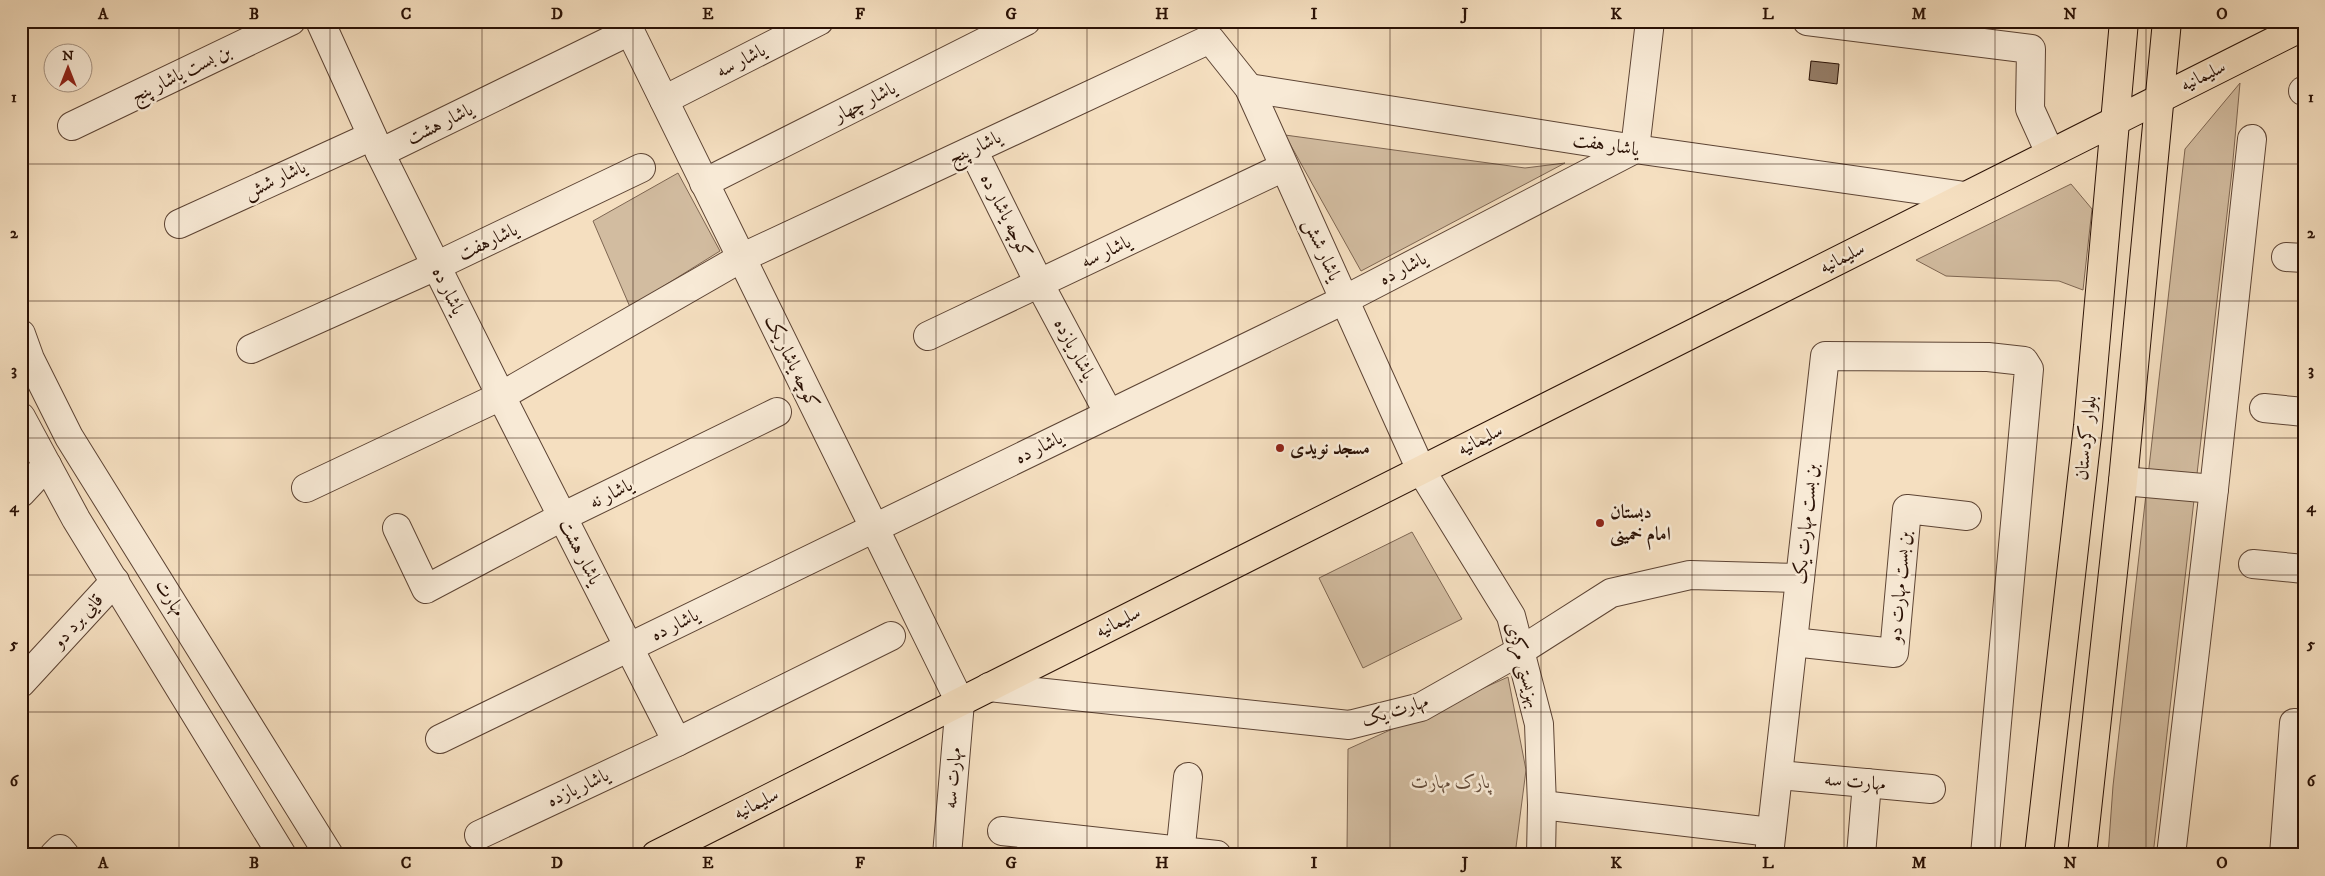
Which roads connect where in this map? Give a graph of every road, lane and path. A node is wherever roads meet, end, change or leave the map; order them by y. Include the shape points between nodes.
1 (291, 21) edge
2 (320, 21) edge
3 (819, 21) edge
4 (1026, 21) edge
5 (1650, 21) edge
6 (1807, 21) edge
7 (2124, 21) edge
8 (2167, 21) edge
9 (627, 26) edge
10 (2304, 26) edge
11 (1210, 39) joint
12 (1249, 88) junction
13 (2161, 97) junction
14 (664, 100) junction
15 (2117, 119) junction
16 (72, 126) dead end
17 (2252, 138) dead end
18 (376, 144) junction
19 (1635, 149) junction
20 (973, 150) junction
21 (2050, 153) junction
22 (1284, 167) junction
23 (641, 168) dead end
24 (704, 182) junction
25 (1965, 196) junction
26 (179, 224) dead end
27 (741, 258) junction
28 (436, 266) junction
29 (1039, 283) junction
30 (1344, 300) junction
31 (21, 334) edge
32 (928, 336) dead end
33 (251, 350) dead end
34 (500, 396) junction
35 (2264, 408) dead end
36 (777, 412) dead end
37 (2304, 412) edge
38 (1109, 414) junction
39 (21, 417) edge
40 (47, 465) junction
41 (1421, 470) junction
42 (2123, 481) junction
43 (306, 488) dead end
44 (2214, 489) junction
45 (21, 493) edge
46 (1967, 516) dead end
47 (562, 517) junction
48 (397, 528) dead end
49 (874, 528) junction
50 (2253, 564) dead end
51 (2304, 569) edge
52 (1800, 578) junction
53 (115, 581) junction
54 (891, 636) dead end
55 (1793, 642) junction
56 (628, 647) junction
57 (1520, 651) junction
58 (21, 683) edge
59 (990, 687) junction
60 (960, 702) junction
61 (2304, 724) edge
62 (440, 739) dead end
63 (677, 742) junction
64 (1779, 775) junction
65 (1188, 777) dead end
66 (1867, 783) junction
67 (1931, 789) dead end
68 (1542, 805) junction
69 (1002, 831) dead end
70 (479, 835) dead end
71 (1770, 844) edge
72 (1181, 852) edge
73 (54, 855) edge
74 (65, 855) edge
75 (282, 855) edge
76 (330, 855) edge
77 (656, 855) edge
78 (946, 855) edge
79 (1217, 855) edge
80 (1541, 855) edge
81 (1861, 855) edge
82 (1985, 855) edge
83 (2039, 855) edge
84 (2082, 855) edge
85 (2171, 855) edge
86 (2284, 855) edge

1 - 16 street, بن بست یاشار پنج
2 - 18 street
3 - 14 street, یاشار سه
4 - 24 street, یاشار چهار
5 - 19 street
6 - 21 street via 2031,49 2030,109
7 - 15 main road, بلوار کردستان
8 - 13 main road
9 - 14 street, کوچه یاشار یک
9 - 18 street, یاشار هشت
10 - 13 main road, سلیمانیه
11 - 12 street, یاشار شش
11 - 20 street, یاشار پنج
12 - 19 street, یاشار هفت
12 - 22 street, یاشار شش
13 - 15 main road, سلیمانیه
13 - 42 main road
14 - 24 street, کوچه یاشار یک
15 - 21 main road, سلیمانیه
15 - 83 main road, بلوار کردستان via 2088,426
17 - 44 street
18 - 26 street, یاشار شش
18 - 28 street, یاشار ده
19 - 25 street, یاشار هفت
19 - 30 street, یاشار ده
20 - 27 street, یاشار پنج
20 - 29 street, کوچه یاشار ده
21 - 25 main road, سلیمانیه
22 - 29 street, یاشار سه
22 - 30 street, یاشار شش
23 - 28 street, یاشارهفت
24 - 27 street, کوچه یاشار یک
25 - 41 main road, سلیمانیه
27 - 34 street
27 - 49 street, کوچه یاشار یک
28 - 33 street, یاشارهفت
28 - 34 street, یاشار ده
29 - 32 street, یاشار سه
29 - 38 street, یاشار یازده
30 - 38 street, یاشار ده
30 - 41 street, یاشار شش
31 - 76 street, مهارت via 69,437
34 - 43 street
34 - 47 street, یاشار هشت
35 - 37 street
36 - 47 street, یاشار نه
38 - 49 street, یاشار ده
39 - 40 street, مهارت
40 - 45 street
40 - 53 street, مهارت
41 - 57 street, بهزیستی مرکزی via 1512,616
41 - 59 main road, سلیمانیه
42 - 44 street
42 - 84 main road
44 - 85 street
46 - 55 street, بن بست مهارت دو via 1907,509 1894,653
47 - 48 street, یاشار نه via 426,589
47 - 56 street, یاشار هشت
49 - 56 street, یاشار ده
49 - 60 street, کوچه یاشار یک
50 - 51 street
52 - 55 street, بن بست مهارت یک
52 - 57 street, مهارت یک via 1690,575 1611,593
52 - 82 street, بن بست مهارت یک via 1824,356 1988,357 2024,361 2029,369
53 - 58 street, قایی برد دو
53 - 75 street, مهارت
54 - 63 street
55 - 64 street, بن بست مهارت یک
56 - 62 street, یاشار ده
56 - 63 street, یاشار هشت
57 - 59 street, مهارت یک via 1421,707 1349,725
57 - 68 street, بهزیستی مرکزی via 1539,724
59 - 60 main road, سلیمانیه
60 - 77 main road, سلیمانیه
60 - 78 street, مهارت سه
61 - 86 street via 2294,723
63 - 70 street, یاشار یازده
64 - 66 street, مهارت سه
64 - 71 street, بن بست مهارت یک
65 - 72 street
66 - 67 street, مهارت سه
66 - 81 street
68 - 71 street
68 - 80 street, بهزیستی مرکزی
69 - 72 street
72 - 79 street
73 - 74 street via 60,849

